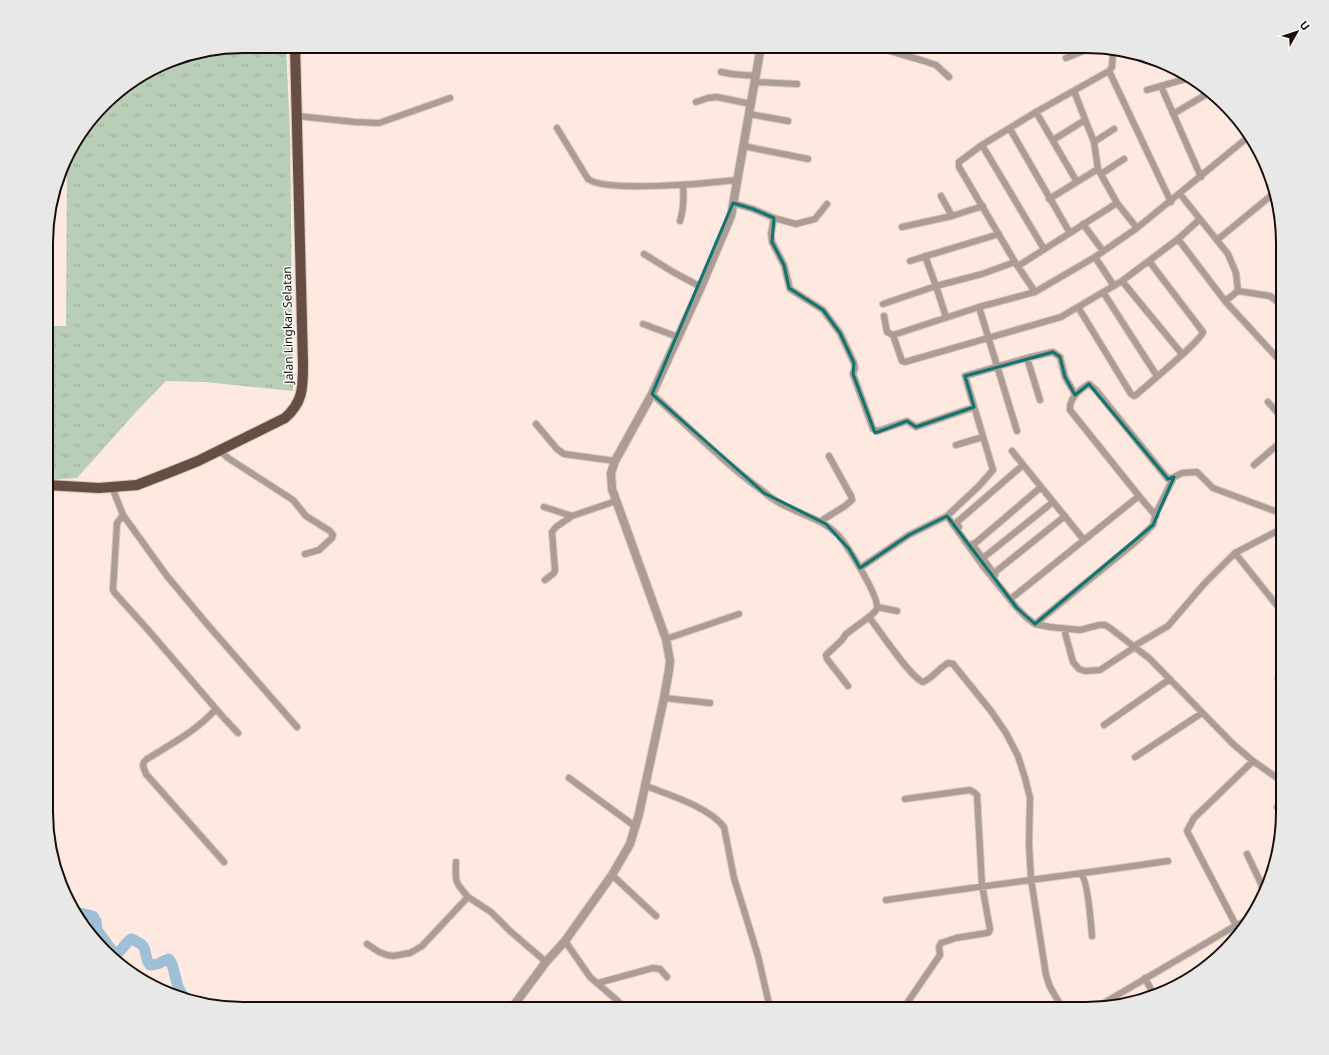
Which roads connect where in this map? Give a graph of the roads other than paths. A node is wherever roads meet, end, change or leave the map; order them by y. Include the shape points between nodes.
1 (295, 53) edge
2 (760, 53) edge
3 (897, 53) edge
4 (1078, 53) edge
5 (1113, 55) edge
6 (1066, 58) dead end
7 (721, 72) dead end
8 (1109, 72) junction
9 (949, 77) dead end
10 (755, 79) junction
11 (1183, 80) edge
12 (797, 84) dead end
13 (1161, 86) junction
14 (1147, 90) dead end
15 (1074, 91) junction
16 (1205, 95) edge
17 (450, 98) dead end
18 (696, 102) dead end
19 (751, 104) junction
20 (1036, 112) junction
21 (749, 114) junction
22 (1173, 114) junction
23 (297, 116) junction
24 (1085, 120) junction
25 (788, 121) dead end
26 (557, 128) dead end
27 (1010, 129) junction
28 (1114, 129) dead end
29 (1245, 139) edge
30 (1053, 140) junction
31 (1094, 142) junction
32 (982, 145) junction
33 (743, 146) junction
34 (808, 159) dead end
35 (1124, 159) dead end
36 (1100, 172) junction
37 (1201, 177) junction
38 (737, 180) junction
39 (1076, 182) junction
40 (683, 185) junction
41 (1180, 194) junction
42 (941, 196) dead end
43 (1270, 196) edge
44 (1049, 199) junction
45 (1171, 202) junction
46 (733, 203) junction
47 (1116, 203) junction
48 (827, 204) dead end
49 (983, 206) junction
50 (952, 216) junction
51 (774, 218) junction
52 (1200, 219) junction
53 (680, 221) dead end
54 (1083, 224) junction
55 (902, 227) dead end
56 (1137, 228) junction
57 (1070, 233) junction
58 (999, 234) junction
59 (1178, 240) junction
60 (1217, 240) junction
61 (1044, 249) junction
62 (1103, 251) junction
63 (644, 254) dead end
64 (925, 256) junction
65 (1095, 257) junction
66 (910, 261) dead end
67 (1149, 261) junction
68 (1016, 264) junction
69 (1122, 281) junction
70 (936, 286) junction
71 (1114, 286) junction
72 (701, 287) junction
73 (1238, 291) junction
74 (1035, 292) junction
75 (1103, 292) junction
76 (1276, 301) edge
77 (1225, 302) junction
78 (883, 304) dead end
79 (978, 307) junction
80 (1078, 307) junction
81 (884, 316) dead end
82 (946, 317) junction
83 (643, 324) dead end
84 (893, 335) junction
85 (678, 337) junction
86 (988, 337) junction
87 (1182, 354) junction
88 (1276, 357) edge
89 (1027, 358) junction
90 (996, 367) junction
91 (1157, 376) junction
92 (652, 394) junction
93 (1075, 394) junction
94 (1040, 400) dead end
95 (1268, 402) dead end
96 (974, 407) junction
97 (1276, 411) edge
98 (536, 424) dead end
99 (1017, 431) dead end
100 (984, 437) junction
101 (956, 445) dead end
102 (1276, 446) edge
103 (219, 450) junction
104 (1012, 451) dead end
105 (830, 456) dead end
106 (615, 461) junction
107 (1024, 465) junction
108 (1254, 465) dead end
109 (1174, 477) junction
110 (53, 485) edge
111 (112, 487) junction
112 (1041, 487) junction
113 (1139, 496) junction
114 (616, 501) junction
115 (1053, 502) junction
116 (544, 507) dead end
117 (1276, 511) edge
118 (123, 516) junction
119 (572, 516) junction
120 (947, 516) junction
121 (1065, 516) junction
122 (1156, 516) junction
123 (821, 521) junction
124 (1276, 532) edge
125 (1084, 540) junction
126 (972, 545) junction
127 (1235, 553) junction
128 (305, 554) dead end
129 (983, 558) junction
130 (860, 568) junction
131 (994, 573) junction
132 (545, 580) dead end
133 (1012, 599) junction
134 (1276, 604) edge
135 (877, 607) junction
136 (897, 611) dead end
137 (739, 614) dead end
138 (869, 617) junction
139 (1035, 624) junction
140 (1064, 628) junction
141 (666, 639) junction
142 (1134, 646) junction
143 (1170, 679) junction
144 (848, 686) dead end
145 (664, 698) junction
146 (710, 704) dead end
147 (216, 709) junction
148 (1202, 713) junction
149 (1104, 725) dead end
150 (298, 727) dead end
151 (238, 733) dead end
152 (1135, 757) dead end
153 (1253, 761) junction
154 (1276, 777) edge
155 (570, 778) dead end
156 (646, 786) junction
157 (905, 799) dead end
158 (636, 827) junction
159 (1247, 854) dead end
160 (1168, 861) dead end
161 (224, 862) dead end
162 (456, 862) dead end
163 (1081, 874) junction
164 (612, 875) junction
165 (1031, 879) junction
166 (982, 885) junction
167 (1262, 885) edge
168 (468, 898) junction
169 (886, 900) dead end
170 (656, 916) dead end
171 (1240, 924) edge
172 (1235, 926) junction
173 (1092, 936) dead end
174 (565, 941) junction
175 (367, 944) dead end
176 (546, 962) junction
177 (667, 977) dead end
178 (1145, 978) junction
179 (598, 983) junction
180 (1151, 991) edge
181 (1108, 1001) edge
182 (516, 1002) edge
183 (619, 1002) edge
184 (769, 1002) edge
185 (908, 1002) edge
186 (1059, 1002) edge

1 - 23 highway, Jalan Lingkar Selatan
2 - 10 street
3 - 9 street via 936,65
4 - 6 street
5 - 8 street
7 - 10 street
8 - 15 street
8 - 45 street
10 - 12 street
10 - 19 street
11 - 13 street
13 - 14 street
13 - 22 street
15 - 20 street
15 - 24 street
16 - 22 street
17 - 23 street via 378,123
18 - 19 street via 717,97
19 - 21 street
20 - 27 street
20 - 30 street
21 - 25 street
21 - 33 street
22 - 37 street
23 - 103 highway, Jalan Lingkar Selatan via 303,386 294,410 285,418
24 - 30 street
24 - 31 street
26 - 40 street via 588,180 592,182
27 - 32 street
27 - 44 street
28 - 31 street
29 - 37 street
30 - 39 street
31 - 36 street
32 - 49 street via 958,164
32 - 61 street
33 - 34 street
33 - 38 street
35 - 36 street
36 - 39 street
36 - 47 street
37 - 41 street
38 - 40 street
38 - 46 street
39 - 44 street
40 - 53 street via 684,210
41 - 45 street
41 - 52 street
42 - 50 street
43 - 60 street
44 - 57 street
45 - 56 street
46 - 51 street
46 - 72 street via 731,216
47 - 54 street
47 - 56 street
48 - 51 street via 815,219 796,224
49 - 50 street
49 - 58 street
50 - 55 street
51 - 96 street via 772,242 784,265 789,286 823,310 840,333 854,363 853,374 873,429 878,432 907,421 916,427
52 - 59 street
52 - 60 street
54 - 57 street
54 - 62 street
56 - 62 street
57 - 61 street
58 - 64 street
58 - 68 street
59 - 67 street
59 - 77 street
60 - 73 street via 1228,254 1236,273
61 - 68 street
62 - 65 street
63 - 72 street
64 - 66 street
64 - 70 street
65 - 71 street
65 - 74 street
67 - 69 street
67 - 87 street via 1203,332
68 - 70 street
68 - 74 street
69 - 71 street
69 - 87 street
70 - 78 street
70 - 82 street
71 - 75 street
72 - 85 street
73 - 76 street via 1270,296
73 - 77 street
74 - 79 street
75 - 80 street
75 - 91 street
77 - 88 street
79 - 82 street
79 - 86 street
80 - 86 street via 1061,317
80 - 91 street via 1132,395 1136,395
81 - 84 street via 887,332
82 - 84 street
83 - 85 street
84 - 86 street via 902,361 905,362
85 - 92 street
86 - 90 street
87 - 91 street
89 - 90 street
89 - 93 street via 1053,352 1060,357 1065,377
89 - 94 street
90 - 96 street via 964,376
90 - 99 street
92 - 106 street
92 - 123 street via 764,493 792,509
93 - 109 street via 1089,384 1095,389 1168,479
93 - 113 street via 1070,410
95 - 97 street
96 - 100 street
98 - 106 street via 564,454
100 - 101 street
100 - 120 street via 993,470
102 - 108 street
103 - 111 highway, Jalan Lingkar Selatan via 137,485
103 - 128 street via 293,500 309,518 332,533 332,538 319,550
104 - 107 street
105 - 123 street via 852,500
106 - 114 street via 610,481
107 - 112 street
107 - 126 street via 956,523
109 - 117 street via 1182,473 1198,472 1213,488
109 - 122 street
110 - 111 highway, Jalan Lingkar Selatan
111 - 118 street
112 - 115 street
112 - 126 street
113 - 122 street
113 - 125 street
114 - 119 street
114 - 141 street
115 - 121 street
115 - 129 street
116 - 119 street
118 - 147 street via 116,523 114,592
118 - 150 street via 202,618
119 - 132 street via 552,532 555,570
120 - 130 street via 909,535
120 - 133 street via 983,566
121 - 125 street
121 - 131 street
122 - 139 street via 1153,525 1137,542
123 - 130 street via 837,534
124 - 127 street
125 - 133 street
126 - 129 street
127 - 134 street
127 - 142 street via 1168,626
129 - 131 street
130 - 135 street
131 - 133 street
133 - 139 street
135 - 136 street
135 - 138 street
137 - 141 street
138 - 144 street via 846,634 826,655
138 - 165 street via 919,681 928,680 948,662 953,664 1006,733 1018,756 1030,798
139 - 140 street
140 - 142 street via 1080,630 1105,625
140 - 142 street via 1073,662 1085,671 1100,670
141 - 145 street via 670,661
142 - 143 street
143 - 148 street
143 - 149 street
145 - 146 street
145 - 156 street
147 - 151 street
147 - 161 street via 192,731 147,759 143,766 146,774
148 - 152 street
148 - 153 street
153 - 154 street
153 - 172 street via 1194,818 1187,829
155 - 158 street
156 - 158 street
156 - 184 street via 711,814 724,827 734,878 758,956
157 - 166 street via 970,790 975,793 978,799
158 - 164 street via 630,844
159 - 167 street
160 - 163 street
162 - 168 street via 456,882
163 - 165 street
163 - 173 street via 1084,878
164 - 170 street
164 - 174 street
165 - 166 street
165 - 186 street via 1046,976
166 - 169 street
166 - 185 street via 989,932 941,943 940,955
168 - 175 street via 415,951 401,955 386,955
168 - 176 street via 491,912
171 - 172 street
172 - 178 street
174 - 176 street
174 - 179 street
176 - 182 street
177 - 179 street via 660,969 653,968
178 - 180 street
178 - 181 street
179 - 183 street

